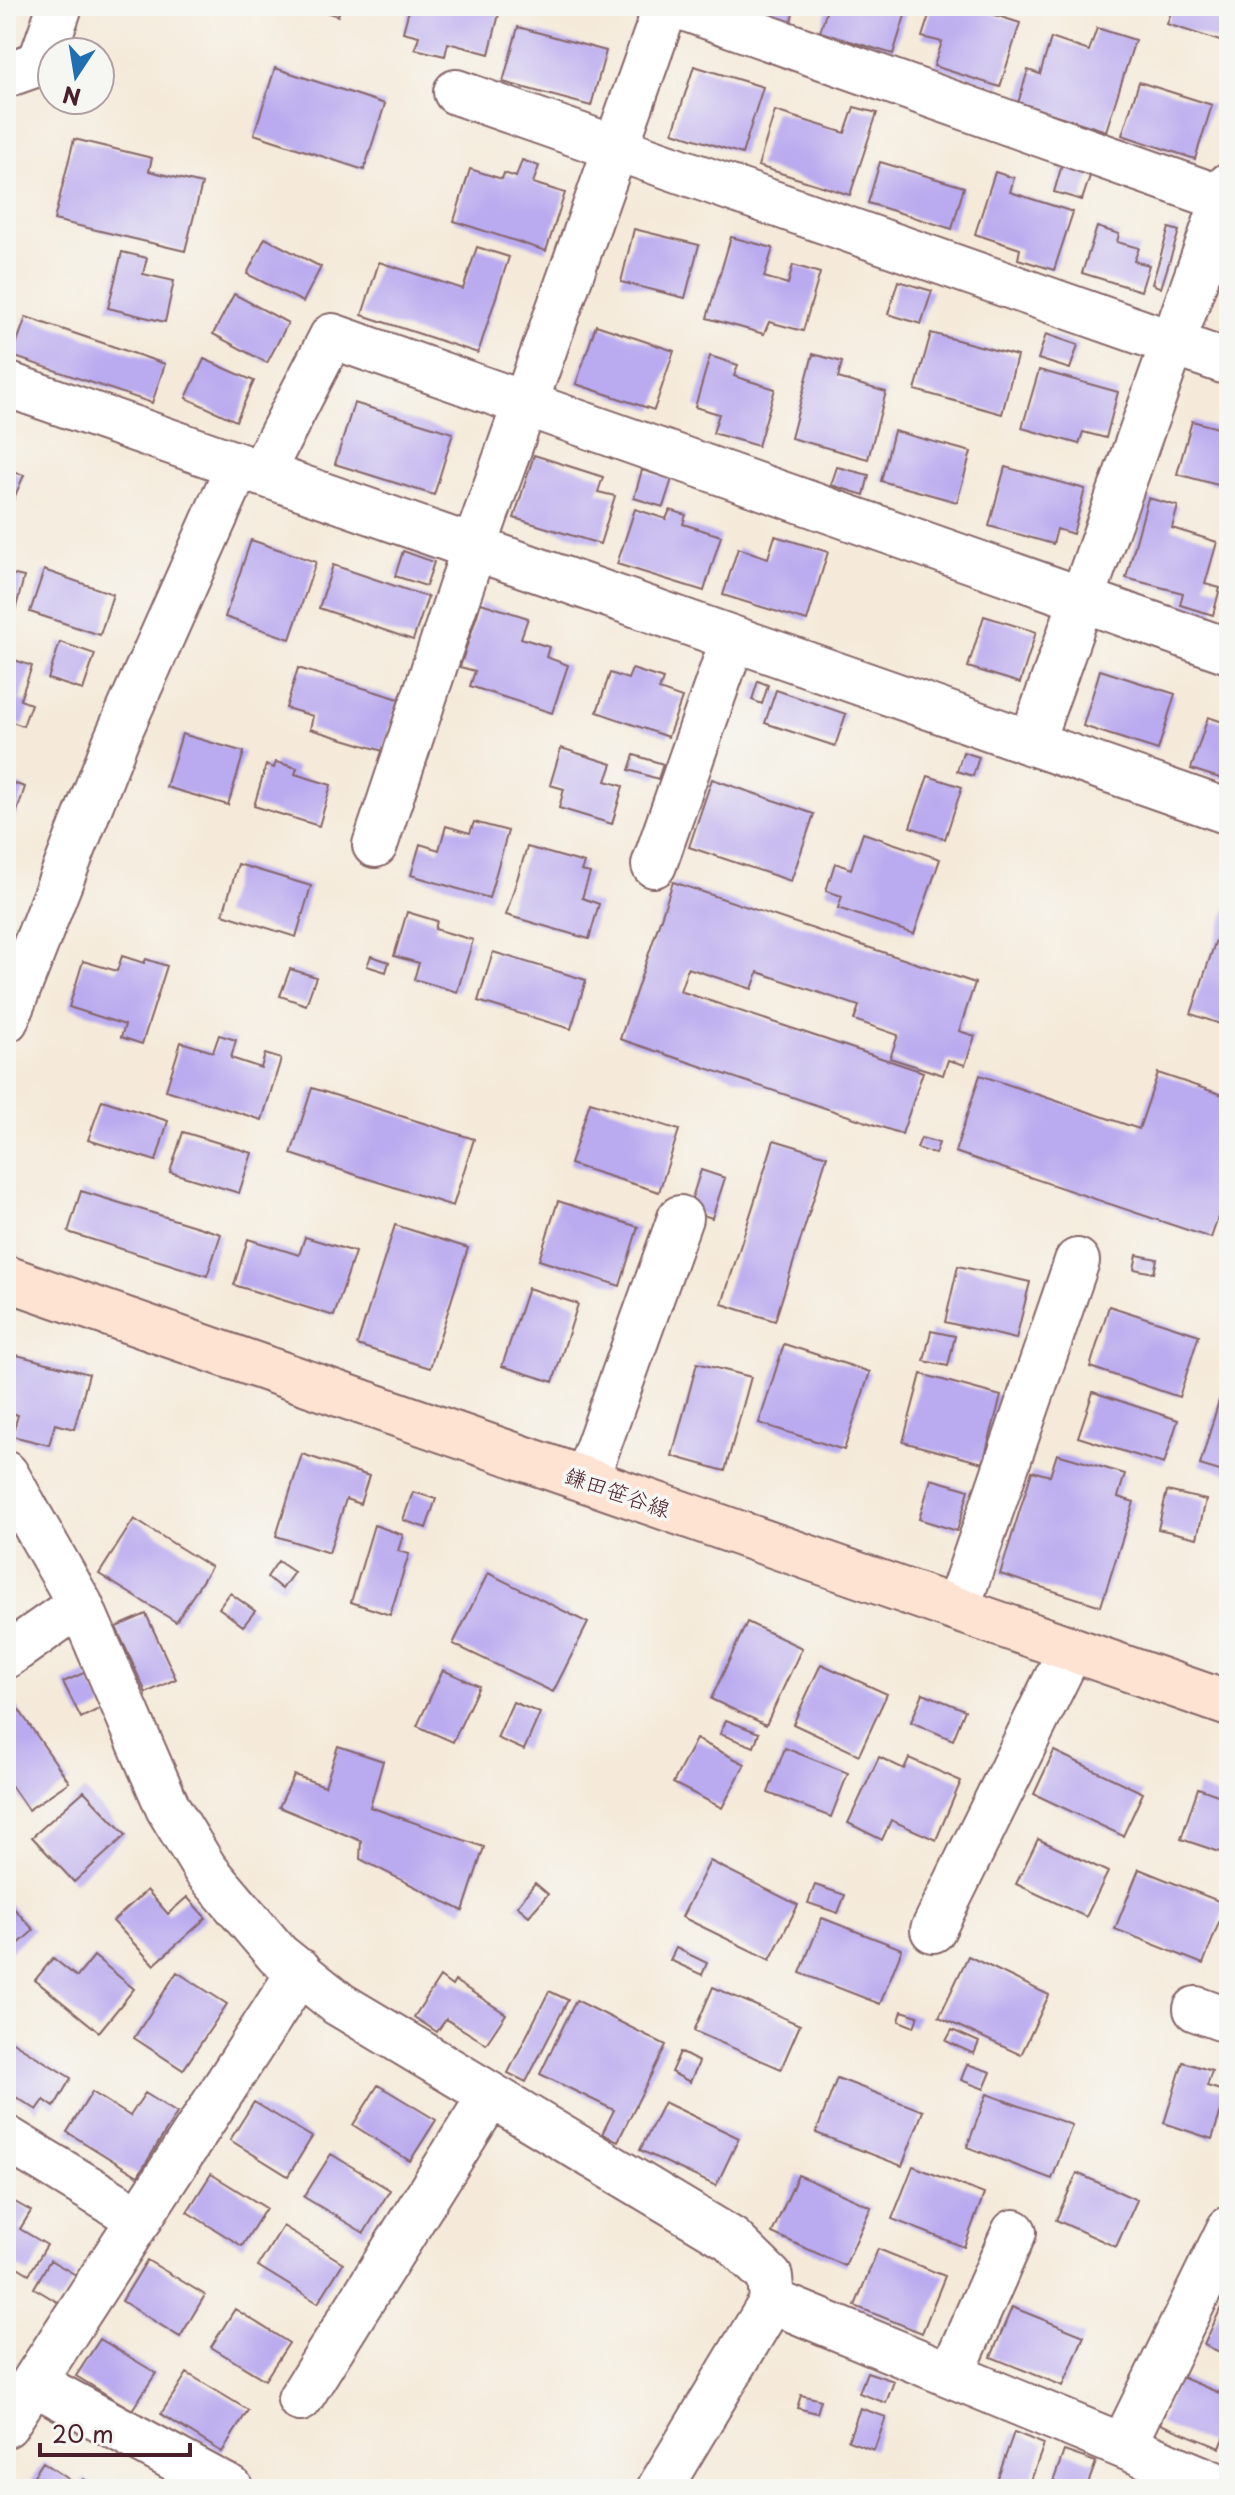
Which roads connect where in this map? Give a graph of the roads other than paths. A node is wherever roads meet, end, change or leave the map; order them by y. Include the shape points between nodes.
1 (60, 6) edge
2 (666, 6) edge
3 (678, 6) edge
4 (6, 75) edge
5 (456, 92) dead end
6 (616, 147) junction
7 (1227, 192) edge
8 (1173, 344) junction
9 (1229, 363) edge
10 (6, 384) edge
11 (525, 405) junction
12 (250, 470) junction
13 (474, 548) junction
14 (1083, 600) junction
15 (733, 639) junction
16 (1229, 651) edge
17 (1031, 743) junction
18 (1229, 812) edge
19 (375, 845) dead end
20 (654, 865) dead end
21 (6, 1020) edge
22 (680, 1218) dead end
23 (1077, 1261) dead end
24 (6, 1278) edge
25 (586, 1480) junction
26 (9, 1485) edge
27 (80, 1604) junction
28 (957, 1609) junction
29 (1071, 1649) junction
30 (6, 1656) edge
31 (1229, 1704) edge
32 (933, 1930) dead end
33 (300, 1971) junction
34 (490, 2096) junction
35 (6, 2138) edge
36 (140, 2219) junction
37 (1229, 2229) edge
38 (1014, 2232) dead end
39 (772, 2301) junction
40 (951, 2375) junction
41 (34, 2383) junction
42 (300, 2399) dead end
43 (6, 2425) edge
44 (1134, 2464) edge
45 (231, 2489) edge
46 (659, 2489) edge
47 (1227, 2489) edge

1 - 4 street via 40,63
2 - 6 street
3 - 7 street
5 - 6 street
6 - 8 street
6 - 11 street
7 - 8 street
8 - 9 street
8 - 14 street
10 - 12 street
11 - 12 street via 332,336
11 - 13 street
11 - 14 street
12 - 13 street
12 - 21 street via 116,740
13 - 15 street
13 - 19 street
14 - 16 street
14 - 17 street
15 - 17 street
15 - 20 street
17 - 18 street
22 - 25 street
23 - 28 street
24 - 25 street, 鎌田笹谷線
25 - 28 street, 鎌田笹谷線
26 - 27 street
27 - 30 street
27 - 33 street via 168,1808 205,1869 278,1955
28 - 29 street, 鎌田笹谷線
29 - 31 street, 鎌田笹谷線
29 - 32 street
33 - 34 street via 339,2004
33 - 36 street
34 - 39 street via 731,2239 770,2277
34 - 42 street
35 - 36 street
36 - 41 street
37 - 44 street
38 - 40 street
39 - 40 street
39 - 46 street
40 - 44 street
41 - 43 street
41 - 45 street
44 - 47 street

